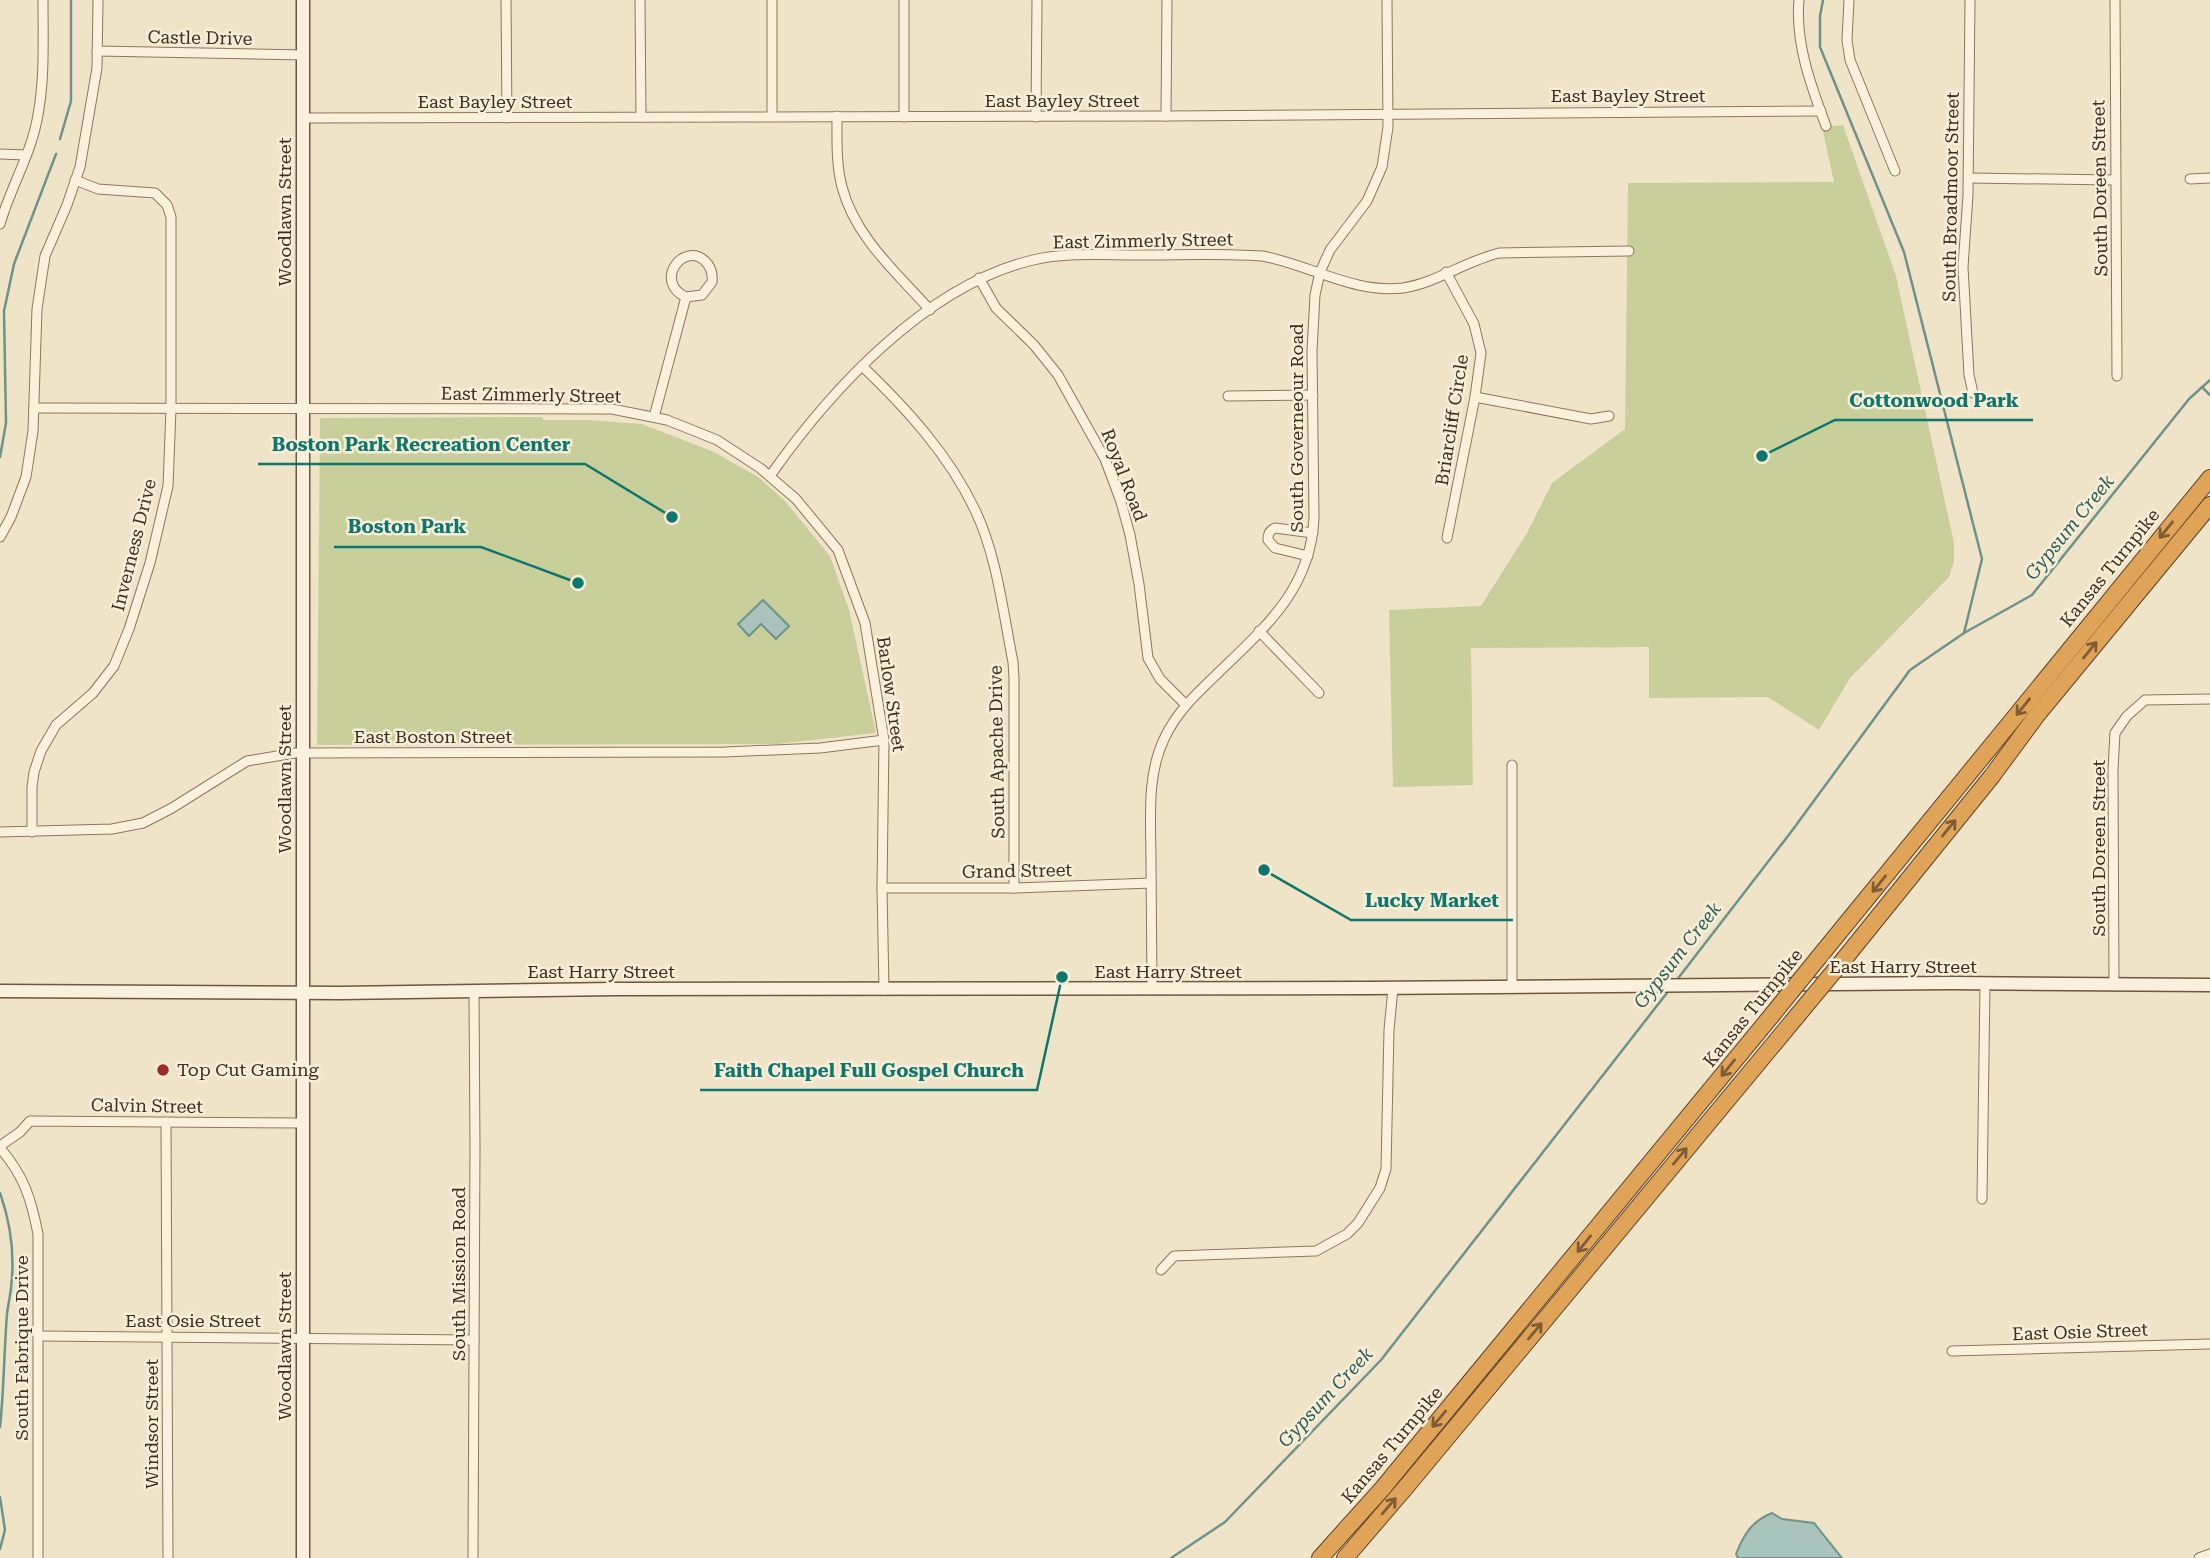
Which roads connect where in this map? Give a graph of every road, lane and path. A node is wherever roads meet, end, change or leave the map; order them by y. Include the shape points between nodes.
1 (43, 0) edge
2 (98, 0) edge
3 (303, 0) edge
4 (506, 0) edge
5 (640, 0) edge
6 (772, 0) edge
7 (904, 0) edge
8 (1037, 0) edge
9 (1167, 0) edge
10 (1387, 0) edge
11 (1799, 0) edge
12 (1849, 0) edge
13 (1970, 0) edge
14 (2115, 0) edge
15 (97, 51) junction
16 (303, 55) junction
17 (1821, 111) junction
18 (1388, 115) junction
19 (1166, 116) junction
20 (641, 117) junction
21 (772, 117) junction
22 (837, 117) junction
23 (904, 117) junction
24 (1036, 117) junction
25 (303, 118) junction
26 (506, 118) junction
27 (1826, 126) dead end
28 (0, 154) edge
29 (26, 155) junction
30 (1895, 171) dead end
31 (1969, 178) junction
32 (2210, 178) edge
33 (2190, 179) dead end
34 (75, 180) junction
35 (2115, 180) junction
36 (0, 224) edge
37 (1629, 251) dead end
38 (1321, 272) junction
39 (1446, 272) junction
40 (979, 278) junction
41 (686, 297) junction
42 (930, 310) junction
43 (862, 366) junction
44 (2117, 376) dead end
45 (1973, 393) dead end
46 (1313, 395) junction
47 (1228, 396) dead end
48 (1475, 397) junction
49 (34, 408) junction
50 (171, 409) junction
51 (303, 409) junction
52 (1609, 416) dead end
53 (654, 417) junction
54 (770, 476) junction
55 (2210, 478) edge
56 (2210, 505) edge
57 (1313, 533) junction
58 (0, 537) edge
59 (1447, 538) dead end
60 (1308, 556) junction
61 (1259, 631) junction
62 (1319, 693) dead end
63 (2210, 699) edge
64 (1186, 705) junction
65 (884, 740) junction
66 (303, 753) junction
67 (1511, 765) dead end
68 (0, 832) edge
69 (32, 832) junction
70 (1151, 883) junction
71 (882, 888) junction
72 (1014, 888) junction
73 (1985, 984) junction
74 (2114, 985) junction
75 (2210, 985) edge
76 (1393, 988) junction
77 (1511, 988) junction
78 (1152, 989) junction
79 (884, 990) junction
80 (0, 991) edge
81 (474, 991) junction
82 (303, 993) junction
83 (166, 1122) junction
84 (303, 1123) junction
85 (0, 1147) edge
86 (1982, 1199) dead end
87 (1161, 1270) dead end
88 (38, 1336) junction
89 (167, 1336) junction
90 (302, 1337) junction
91 (474, 1340) junction
92 (2210, 1344) edge
93 (1952, 1351) dead end
94 (2210, 1554) edge
95 (38, 1558) edge
96 (168, 1558) edge
97 (303, 1558) edge
98 (473, 1558) edge
99 (1320, 1558) edge
100 (1345, 1558) edge
101 (2199, 1558) edge

1 - 29 street via 42,76 37,121
2 - 15 street
3 - 16 main road, Woodlawn Street
4 - 26 street
5 - 20 street
6 - 21 street
7 - 23 street
8 - 24 street
9 - 19 street
10 - 18 street, South Governeour Road
11 - 17 street via 1801,43
12 - 30 street via 1850,60
13 - 31 street, South Broadmoor Street
14 - 35 street, South Doreen Street
15 - 16 street, Castle Drive
15 - 34 street
16 - 25 main road, Woodlawn Street
17 - 18 street, East Bayley Street
17 - 27 street
18 - 19 street, East Bayley Street
18 - 38 street, South Governeour Road via 1385,153 1373,189 1335,242
19 - 24 street, East Bayley Street
20 - 21 street, East Bayley Street
20 - 26 street, East Bayley Street
21 - 22 street, East Bayley Street
22 - 23 street, East Bayley Street
22 - 42 street via 838,170 847,203 882,257
23 - 24 street, East Bayley Street
25 - 26 street, East Bayley Street
25 - 51 main road, Woodlawn Street
28 - 29 street
29 - 36 street
31 - 35 street
31 - 45 street, South Broadmoor Street via 1962,267
32 - 33 street
34 - 49 street via 45,256 37,309
34 - 50 street, Inverness Drive via 99,189 155,193 167,205 171,217
35 - 44 street, South Doreen Street
37 - 39 street, East Zimmerly Street via 1499,253
38 - 39 street, East Zimmerly Street via 1372,288 1403,288
38 - 40 street, East Zimmerly Street via 1262,256 1091,255 1035,260
38 - 46 street, South Governeour Road via 1313,308
39 - 48 street, Briarcliff Circle via 1478,338
40 - 42 street, East Zimmerly Street
40 - 64 street, Royal Road via 996,308 1058,375 1105,459 1130,535 1148,658
41 - 41 street via 702,295 712,282 711,268 702,259 681,259 673,267 671,280
41 - 53 street
42 - 43 street, East Zimmerly Street
43 - 54 street, East Zimmerly Street
43 - 72 street, South Apache Drive via 950,465 976,511 987,544 1014,679
46 - 47 street
46 - 57 street, South Governeour Road
48 - 52 street via 1591,419
48 - 59 street, Briarcliff Circle
49 - 50 street, East Zimmerly Street
49 - 58 street via 26,477
50 - 51 street, East Zimmerly Street
50 - 69 street, Inverness Drive via 168,486 129,629 104,680 56,725 41,751 32,787
51 - 53 street, East Zimmerly Street via 590,408
51 - 66 main road, Woodlawn Street
53 - 54 street, East Zimmerly Street via 717,440
54 - 65 street, Barlow Street via 796,499 838,550 865,623
55 -> 99 highway, Kansas Turnpike, bridge via 1772,1016
100 -> 56 highway, Kansas Turnpike, bridge via 1845,958
57 - 60 street, South Governeour Road
57 - 60 street via 1275,528 1268,540 1275,548
60 - 61 street, South Governeour Road via 1291,595
61 - 62 street
61 - 64 street, South Governeour Road
63 - 74 street, South Doreen Street via 2145,700 2116,733
64 - 70 street, South Governeour Road via 1164,737 1155,765
65 - 66 street, East Boston Street via 725,752
65 - 71 street, Barlow Street
66 - 69 street, East Boston Street via 247,761 143,822 112,829
66 - 82 main road, Woodlawn Street
67 - 77 street
68 - 69 street, East Boston Street
70 - 72 street, Grand Street
70 - 78 street, South Governeour Road
71 - 72 street, Grand Street
71 - 79 street, Barlow Street
73 - 74 main road, East Harry Street
73 - 77 main road, East Harry Street
73 - 86 street
74 - 75 main road, East Harry Street
76 - 77 main road, East Harry Street
76 - 78 main road, East Harry Street
76 - 87 street via 1386,1169 1358,1223 1316,1251 1174,1256
78 - 79 main road, East Harry Street
79 - 81 main road, East Harry Street
80 - 82 main road, East Harry Street
81 - 82 main road, East Harry Street
81 - 91 street, South Mission Road
82 - 84 main road, Woodlawn Street
83 - 84 street, Calvin Street
83 - 85 street, Calvin Street via 30,1121
83 - 89 street, Windsor Street
84 - 90 main road, Woodlawn Street
85 - 88 street, South Fabrique Drive via 17,1167 31,1198 38,1234
88 - 89 street, East Osie Street
88 - 95 street, South Fabrique Drive
89 - 90 street, East Osie Street
89 - 96 street, Windsor Street
90 - 91 street, East Osie Street
90 - 97 main road, Woodlawn Street
91 - 98 street, South Mission Road
92 - 93 street, East Osie Street
94 - 101 street

